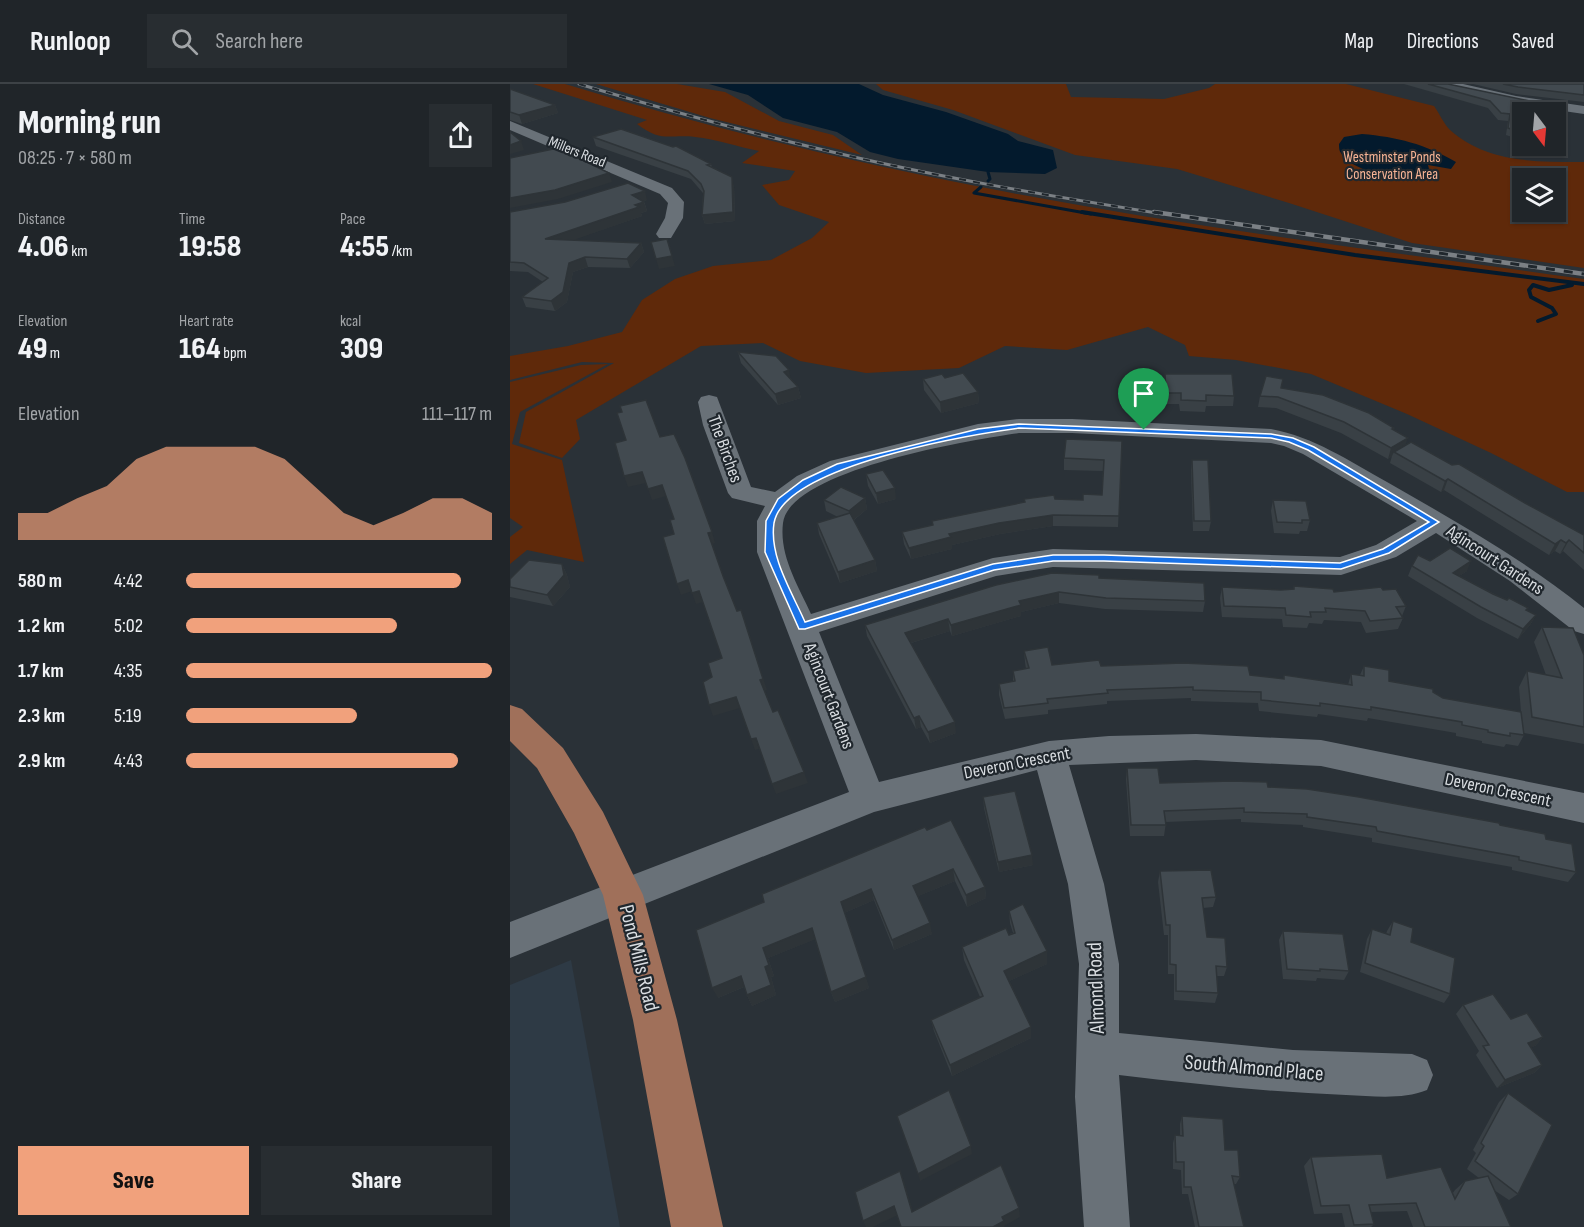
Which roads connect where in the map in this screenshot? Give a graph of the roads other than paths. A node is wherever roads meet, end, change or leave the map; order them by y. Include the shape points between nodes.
1 (1446, 84) edge
2 (1584, 110) edge
3 (510, 125) edge
4 (562, 146) junction
5 (540, 153) edge
6 (644, 180) junction
7 (623, 187) edge
8 (664, 234) dead end
9 (709, 402) dead end
10 (780, 501) junction
11 (1435, 522) junction
12 (1584, 624) edge
13 (802, 627) junction
14 (510, 719) edge
15 (1049, 754) junction
16 (869, 799) junction
17 (1584, 808) edge
18 (623, 895) junction
19 (510, 940) edge
20 (1098, 1052) junction
21 (1412, 1076) dead end
22 (698, 1227) edge
23 (1107, 1227) edge

1 - 2 street via 1563,115
3 - 4 street, Millers Road
4 - 5 street
4 - 6 street, Millers Road
6 - 7 street
6 - 8 street, Millers Road via 666,191 676,202 674,218
9 - 10 street, The Birches via 741,493
10 - 11 street, Agincourt Gardens via 806,482 839,466 978,431 1072,426 1291,440
10 - 13 street, Agincourt Gardens via 770,521 770,552
11 - 12 street, Agincourt Gardens via 1520,573
11 - 13 street via 1386,551 1341,566 1053,558 993,567
13 - 16 street, Agincourt Gardens
14 - 18 main road, Pond Mills Road via 550,758 589,824
15 - 16 street, Deveron Crescent
15 - 17 street, Deveron Crescent via 1196,747 1321,753
15 - 20 street, Almond Road via 1086,884 1099,964
16 - 18 street, Deveron Crescent
18 - 19 street, Deveron Crescent
18 - 22 main road, Pond Mills Road via 655,1020
20 - 21 street, South Almond Place via 1335,1075
20 - 23 street, Almond Road via 1097,1097

